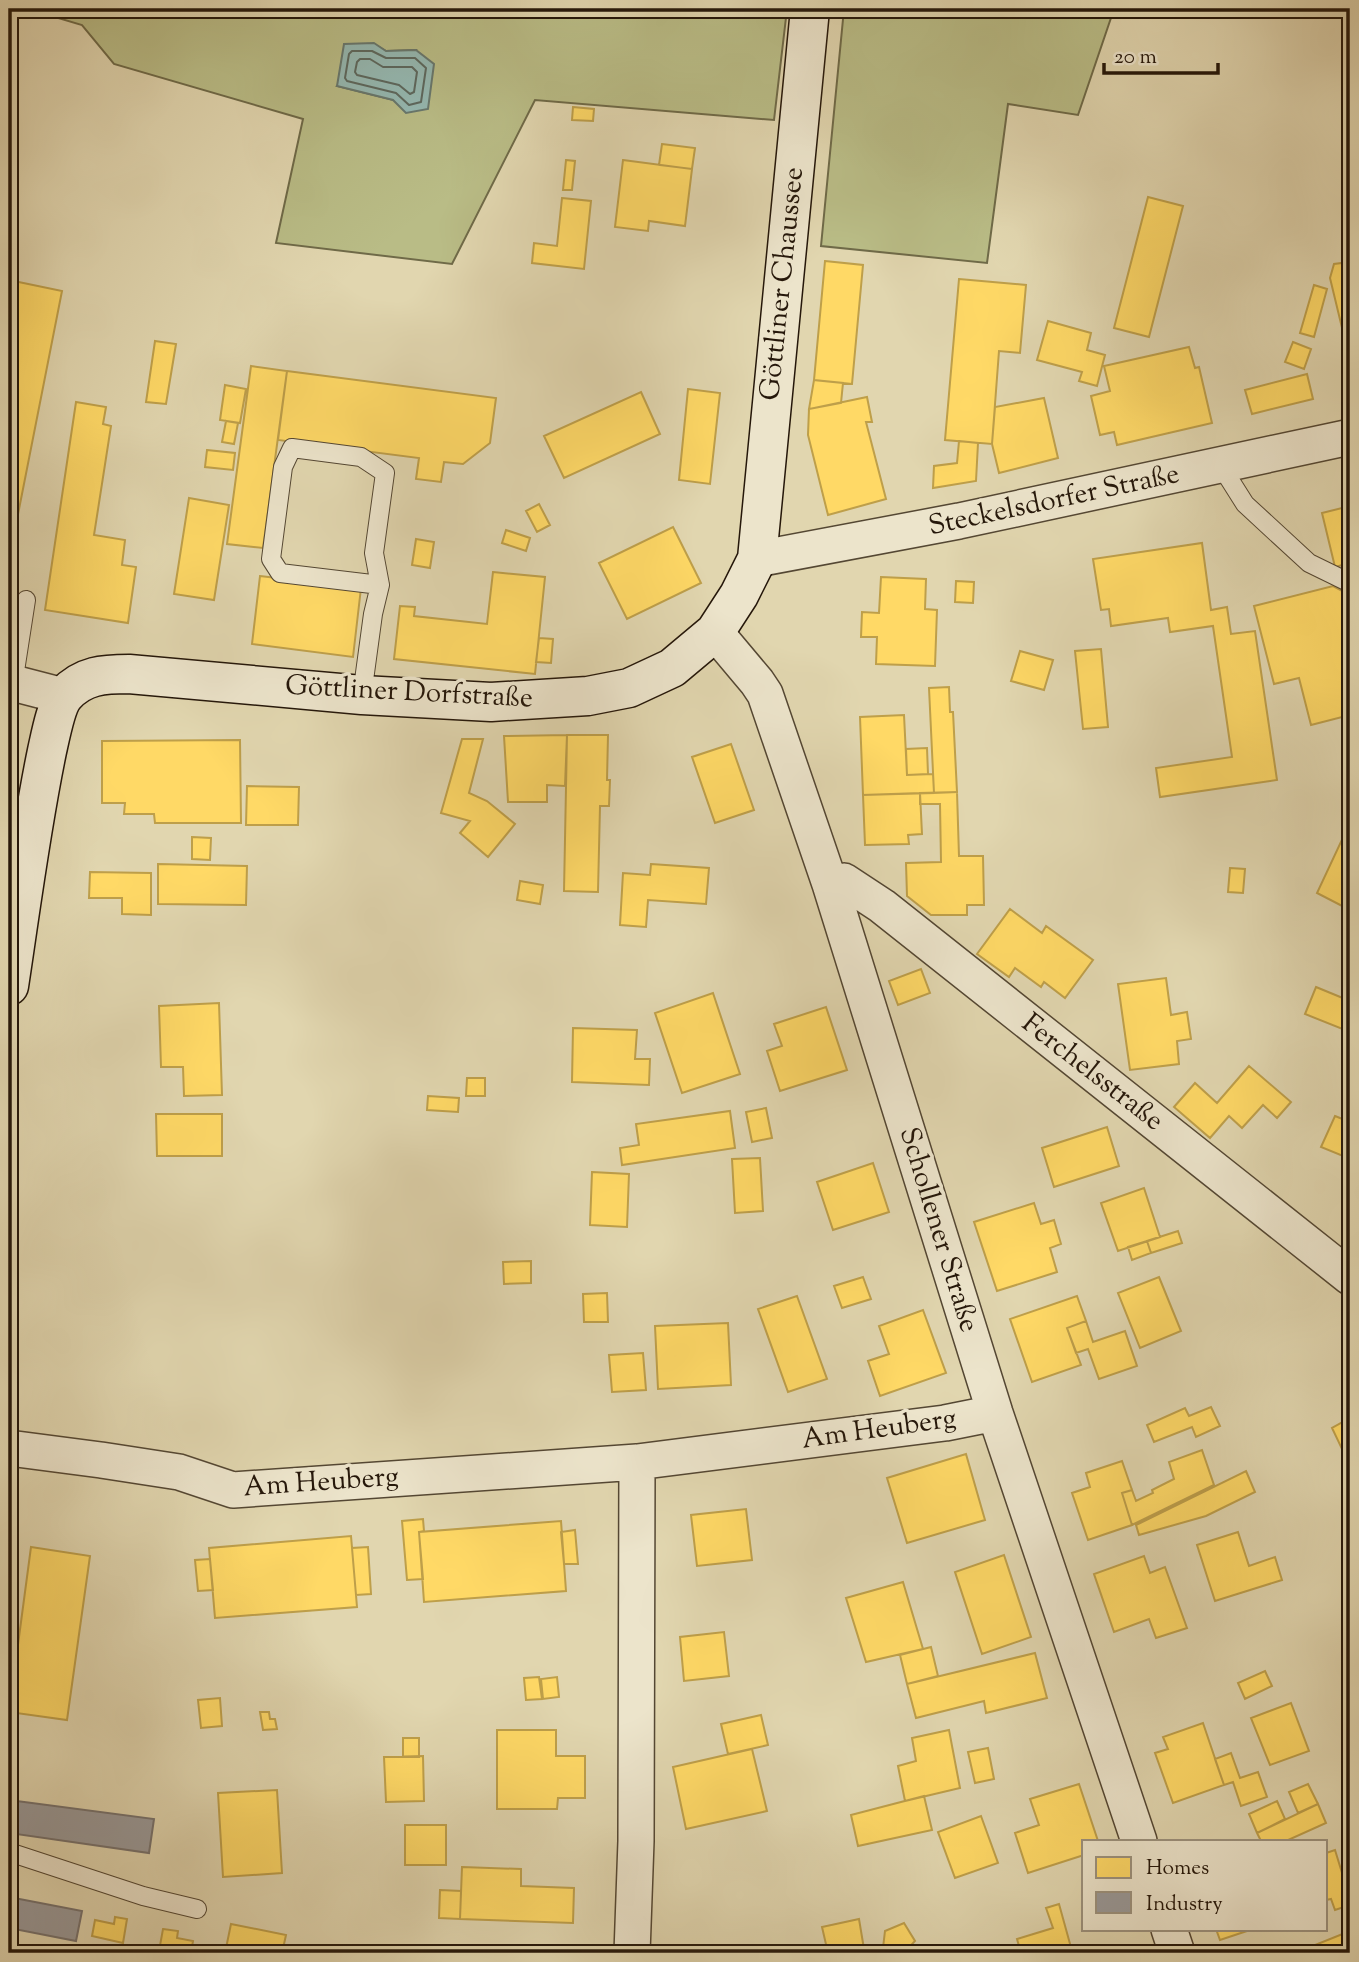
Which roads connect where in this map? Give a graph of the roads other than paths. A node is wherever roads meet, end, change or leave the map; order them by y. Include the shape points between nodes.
1 (810, 9) edge
2 (1350, 437) edge
3 (1221, 466) junction
4 (757, 559) junction
5 (1350, 583) edge
6 (380, 585) junction
7 (26, 600) dead end
8 (715, 632) junction
9 (11, 683) edge
10 (362, 695) junction
11 (63, 696) junction
12 (830, 884) junction
13 (9, 986) edge
14 (1350, 1277) edge
15 (995, 1413) junction
16 (9, 1448) edge
17 (637, 1462) junction
18 (1139, 1840) edge
19 (9, 1852) edge
20 (197, 1909) dead end
21 (1169, 1930) edge
22 (632, 1953) edge
23 (1177, 1953) edge

1 - 4 street, Göttliner Chaussee
2 - 3 street, Steckelsdorfer Straße
3 - 4 street, Steckelsdorfer Straße
3 - 5 lane via 1245,504 1309,563
4 - 8 street, Göttliner Dorfstraße
6 - 6 lane via 374,553 385,473 361,457 292,449 283,467 271,559 280,573
6 - 10 lane
7 - 9 lane
8 - 10 street, Göttliner Dorfstraße via 672,668 629,688 588,696 491,702
8 - 12 street, Schollener Straße via 765,694
9 - 11 street
10 - 11 street, Göttliner Dorfstraße via 103,674
11 - 13 street via 39,790
12 - 14 street, Ferchelsstraße via 844,881 882,906
12 - 15 street, Schollener Straße
15 - 17 street, Am Heuberg
15 - 18 street, Schollener Straße
16 - 17 street, Am Heuberg via 179,1472 233,1490
17 - 22 street
19 - 20 lane
21 - 23 street

